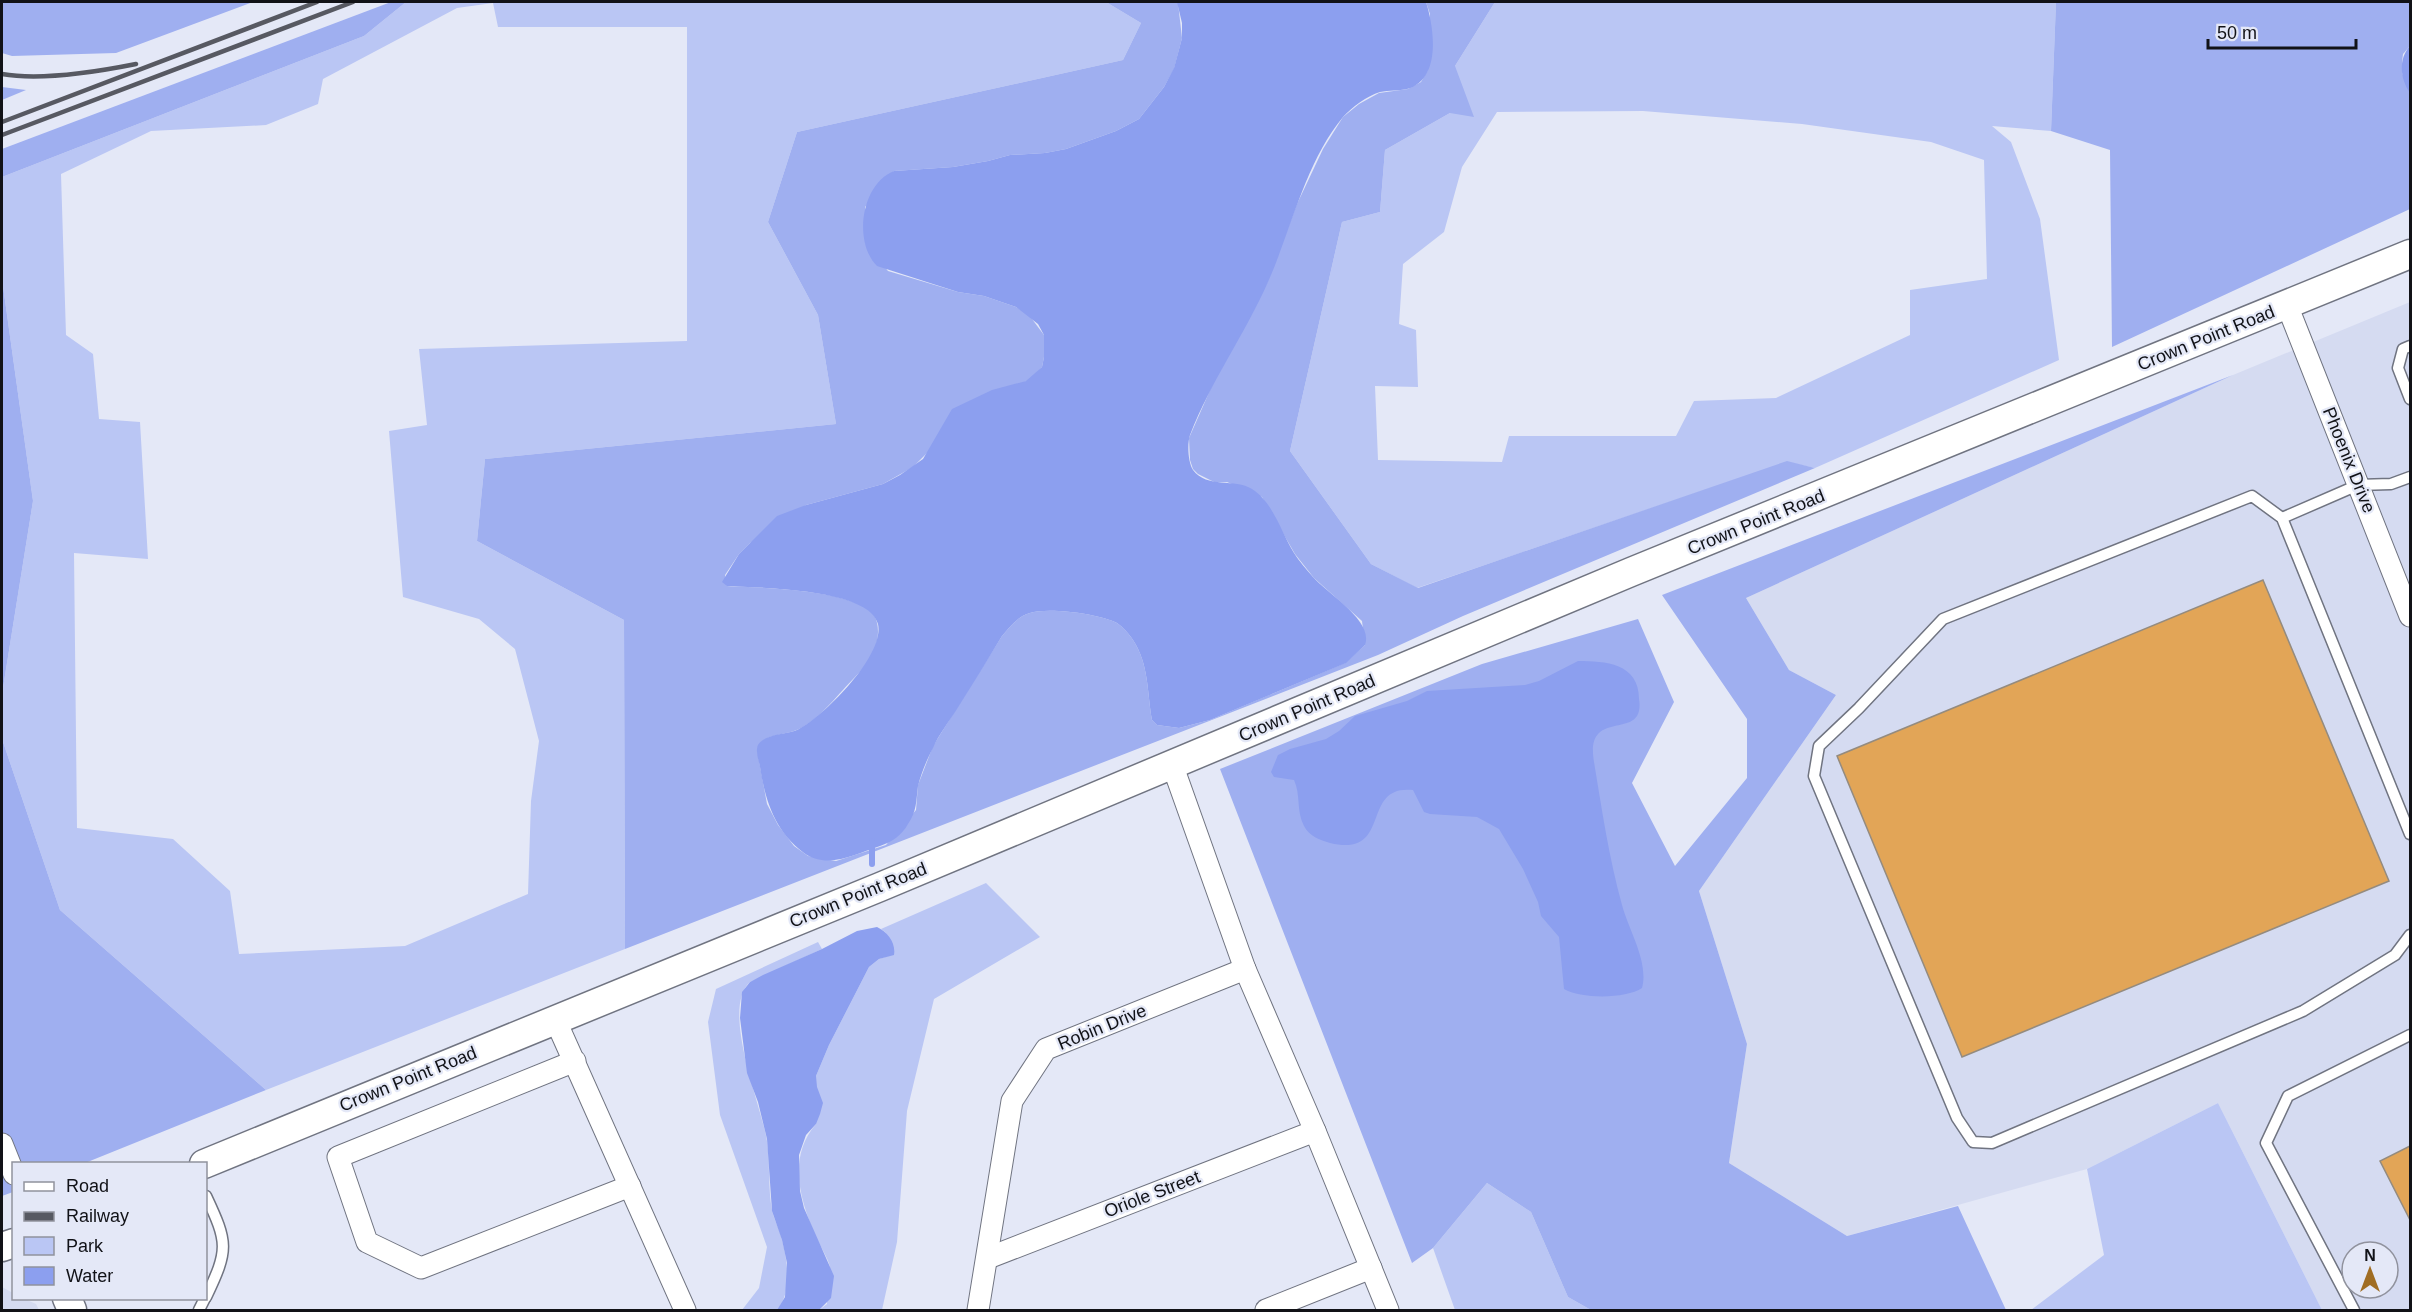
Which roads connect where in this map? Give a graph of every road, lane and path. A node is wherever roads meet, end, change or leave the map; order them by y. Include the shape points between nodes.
1 (2410, 254) edge
2 (2287, 305) junction
3 (2410, 346) edge
4 (2410, 399) edge
5 (2410, 477) edge
6 (2358, 485) junction
7 (2282, 518) junction
8 (2410, 616) edge
9 (1172, 764) junction
10 (2410, 834) edge
11 (2410, 934) edge
12 (1245, 969) junction
13 (555, 1018) junction
14 (2410, 1035) edge
15 (575, 1060) junction
16 (1316, 1131) junction
17 (2, 1144) edge
18 (207, 1163) edge
19 (12, 1169) edge
20 (630, 1186) junction
21 (207, 1198) edge
22 (988, 1258) junction
23 (1371, 1268) junction
24 (207, 1294) edge
25 (685, 1311) edge
26 (978, 1311) edge
27 (1266, 1311) edge
28 (1388, 1311) edge
29 (2354, 1311) edge

1 - 2 main road, Crown Point Road
2 - 6 street, Phoenix Drive
2 - 9 main road, Crown Point Road
3 - 4 lane via 2403,349 2398,368
5 - 6 lane via 2391,484
6 - 7 lane
6 - 8 street, Phoenix Drive
7 - 10 lane
7 - 11 lane via 2252,496 1943,619 1819,746 1814,776 1957,1118 1973,1142 1992,1143 2303,1011 2395,955
9 - 12 street
9 - 13 main road, Crown Point Road
12 - 16 street
12 - 22 street, Robin Drive via 1046,1049 1012,1101
13 - 15 street
13 - 18 main road, Crown Point Road
14 - 29 lane via 2288,1096 2266,1143
15 - 20 street
15 - 20 street via 339,1157 367,1242 421,1268
16 - 22 street, Oriole Street
16 - 23 street
17 - 19 street
20 - 25 street
21 - 24 lane via 221,1228 224,1249
22 - 26 street, Robin Drive
23 - 27 street
23 - 28 street

